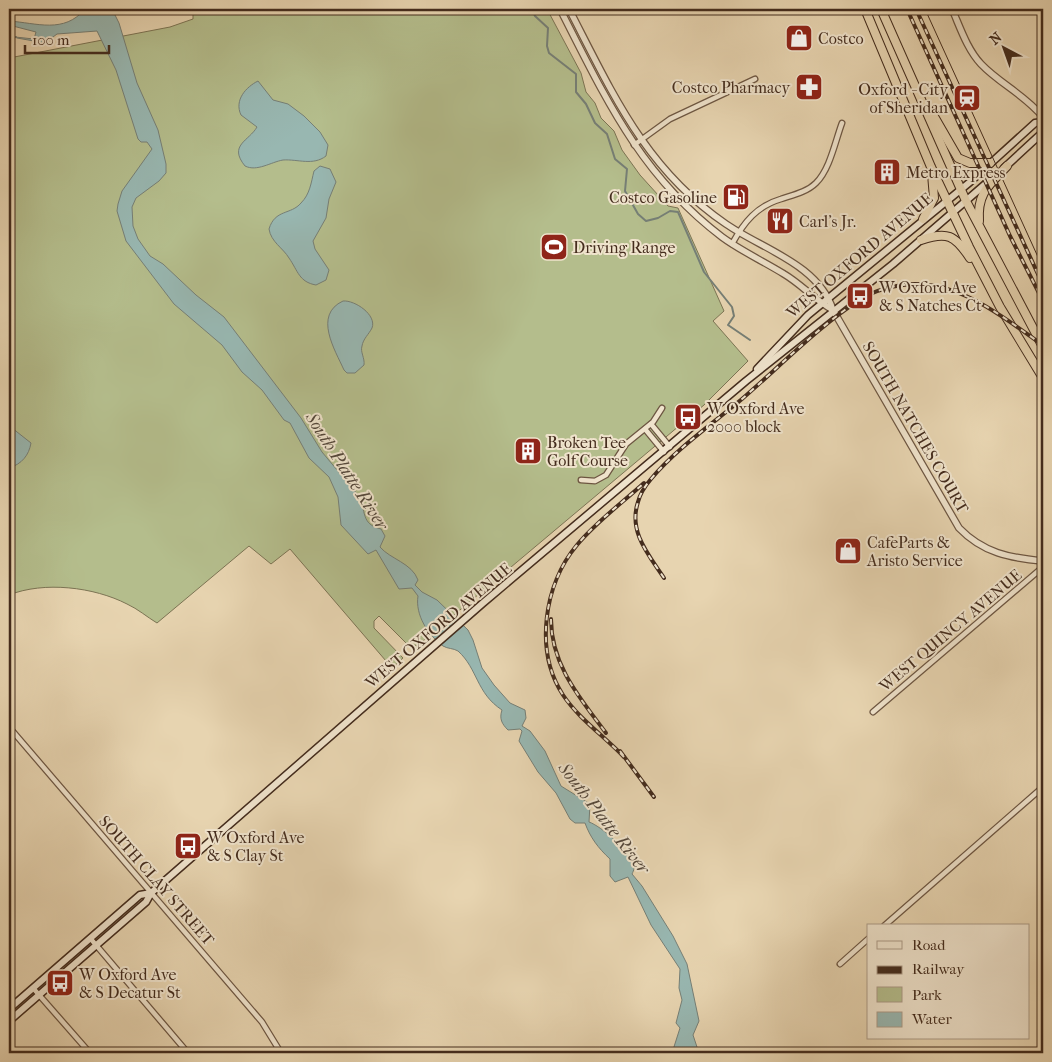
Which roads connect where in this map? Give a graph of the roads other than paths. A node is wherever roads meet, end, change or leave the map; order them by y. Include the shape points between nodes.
1 (560, 9) edge
2 (569, 9) edge
3 (865, 9) edge
4 (881, 9) edge
5 (952, 9) edge
6 (901, 55) junction
7 (755, 80) dead end
8 (1043, 117) edge
9 (1043, 122) edge
10 (842, 123) dead end
11 (1043, 132) edge
12 (640, 140) junction
13 (634, 145) junction
14 (990, 163) junction
15 (1007, 166) junction
16 (931, 167) junction
17 (960, 189) junction
18 (947, 198) junction
19 (966, 201) junction
20 (953, 212) junction
21 (923, 218) junction
22 (979, 226) junction
23 (738, 232) junction
24 (920, 240) junction
25 (732, 244) junction
26 (993, 294) junction
27 (829, 298) junction
28 (822, 304) junction
29 (833, 310) junction
30 (1043, 347) edge
31 (1043, 378) edge
32 (746, 381) junction
33 (662, 408) dead end
34 (650, 424) junction
35 (645, 429) junction
36 (667, 449) junction
37 (581, 480) dead end
38 (1043, 560) edge
39 (1043, 567) edge
40 (873, 712) dead end
41 (9, 727) edge
42 (1043, 787) edge
43 (151, 893) junction
44 (886, 924) edge
45 (90, 938) junction
46 (867, 940) edge
47 (96, 946) junction
48 (840, 964) dead end
49 (33, 988) junction
50 (39, 995) junction
51 (15, 1004) junction
52 (9, 1009) edge
53 (21, 1011) junction
54 (9, 1021) edge
55 (90, 1053) edge
56 (188, 1053) edge
57 (281, 1053) edge

1 - 13 street via 613,113
2 - 12 street via 611,92
3 - 16 highway
4 - 6 highway
5 - 8 street via 977,60 1028,100
6 - 14 highway via 954,155 965,162
6 - 17 highway
7 - 12 street via 670,119
9 - 14 main road, WEST OXFORD AVENUE via 1034,123
10 - 23 street via 824,173 816,184 760,208
11 - 15 main road, WEST OXFORD AVENUE
12 - 13 street
12 - 23 street via 684,191
13 - 25 street via 680,199
14 - 17 main road, WEST OXFORD AVENUE
15 - 19 main road, WEST OXFORD AVENUE
15 - 22 highway via 980,199
16 - 18 highway
16 - 21 highway via 934,198
17 - 18 main road, WEST OXFORD AVENUE
17 - 19 highway
18 - 20 highway
18 - 21 main road, WEST OXFORD AVENUE
19 - 20 main road, WEST OXFORD AVENUE
19 - 22 highway
20 - 24 main road, WEST OXFORD AVENUE
20 - 26 highway
21 - 27 main road, WEST OXFORD AVENUE
22 - 30 highway
23 - 25 street
23 - 27 street via 797,266
24 - 26 highway via 941,235 954,239 967,253
24 - 29 main road, WEST OXFORD AVENUE
25 - 28 street via 792,279
26 - 31 highway
27 - 28 main road, WEST OXFORD AVENUE
27 - 29 street, SOUTH NATCHES COURT
28 - 29 street
28 - 32 main road, WEST OXFORD AVENUE via 786,336
29 - 32 main road, WEST OXFORD AVENUE
29 - 38 street, SOUTH NATCHES COURT via 958,528 977,544 995,553
32 - 36 main road, WEST OXFORD AVENUE
33 - 34 street
34 - 35 street
34 - 36 street
35 - 36 street
35 - 37 street via 626,444 604,477 595,481
36 - 43 main road, WEST OXFORD AVENUE via 424,653
39 - 40 street, WEST QUINCY AVENUE
41 - 43 street, SOUTH CLAY STREET
42 - 44 street
43 - 45 main road, WEST OXFORD AVENUE via 140,895
43 - 47 main road, WEST OXFORD AVENUE via 146,902
43 - 57 street, SOUTH CLAY STREET via 262,1022
45 - 47 street
45 - 49 main road, WEST OXFORD AVENUE
46 - 48 street
47 - 50 main road, WEST OXFORD AVENUE
47 - 56 street
49 - 50 street
49 - 51 main road, WEST OXFORD AVENUE
50 - 53 main road, WEST OXFORD AVENUE
50 - 55 street
51 - 52 main road, WEST OXFORD AVENUE
51 - 53 main road
53 - 54 main road, WEST OXFORD AVENUE

